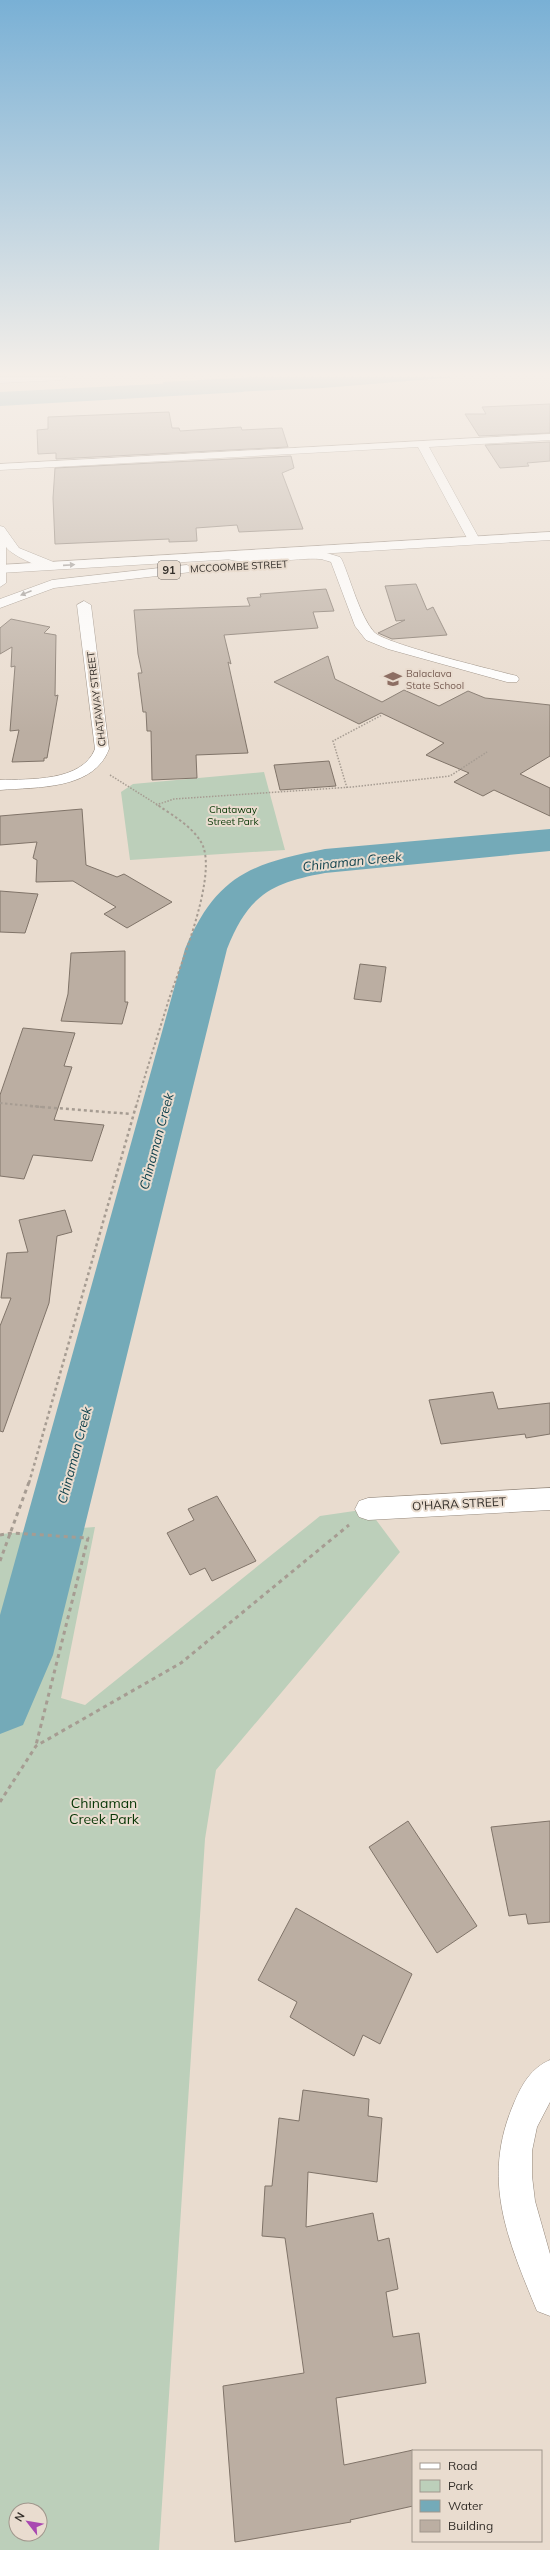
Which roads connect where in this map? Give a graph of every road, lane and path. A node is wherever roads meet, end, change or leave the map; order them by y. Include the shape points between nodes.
1 (450, 496) edge
2 (0, 530) edge
3 (0, 533) edge
4 (550, 536) edge
5 (474, 540) junction
6 (550, 548) edge
7 (213, 555) junction
8 (336, 560) junction
9 (52, 566) junction
10 (187, 569) junction
11 (1, 576) edge
12 (0, 604) edge
13 (84, 605) dead end
14 (512, 679) dead end
15 (382, 715) dead end
16 (487, 752) dead end
17 (95, 765) junction
18 (0, 784) edge
19 (347, 788) junction
20 (156, 805) junction
21 (0, 1103) edge
22 (131, 1114) junction
23 (550, 1499) edge
24 (368, 1510) joint
25 (12, 1533) junction
26 (0, 1535) edge
27 (0, 1561) edge
28 (36, 1746) junction
29 (0, 1802) edge
30 (550, 2076) edge
31 (550, 2298) edge

1 - 5 street
2 - 9 street via 15,551
3 - 11 street
4 - 5 street, MCCOOMBE STREET / 91
5 - 7 street, MCCOOMBE STREET / 91
6 - 8 street, MCCOOMBE STREET / 91
7 - 8 street via 266,558 320,555
9 -> 7 street, MCCOOMBE STREET / 91
8 - 10 street, MCCOOMBE STREET / 91
8 - 14 street via 362,626 372,637 393,646
9 - 11 street, MCCOOMBE STREET / 91
10 - 11 street, MCCOOMBE STREET / 91
10 -> 12 street via 52,584
13 - 17 street, CHATAWAY STREET via 102,749
15 - 19 path via 333,741
16 - 19 path via 450,776
17 - 18 street, CHATAWAY STREET via 62,778
17 - 20 path
19 - 20 path via 174,799
20 - 22 path via 194,832 201,841 206,859 193,927
21 - 22 path
22 - 25 path
23 - 24 street, O'HARA STREET
24 - 28 path via 181,1662
25 - 26 path
25 - 27 path
25 - 28 path via 88,1538
28 - 29 path
30 - 31 street via 543,2082 523,2118 514,2153 516,2199 527,2245

